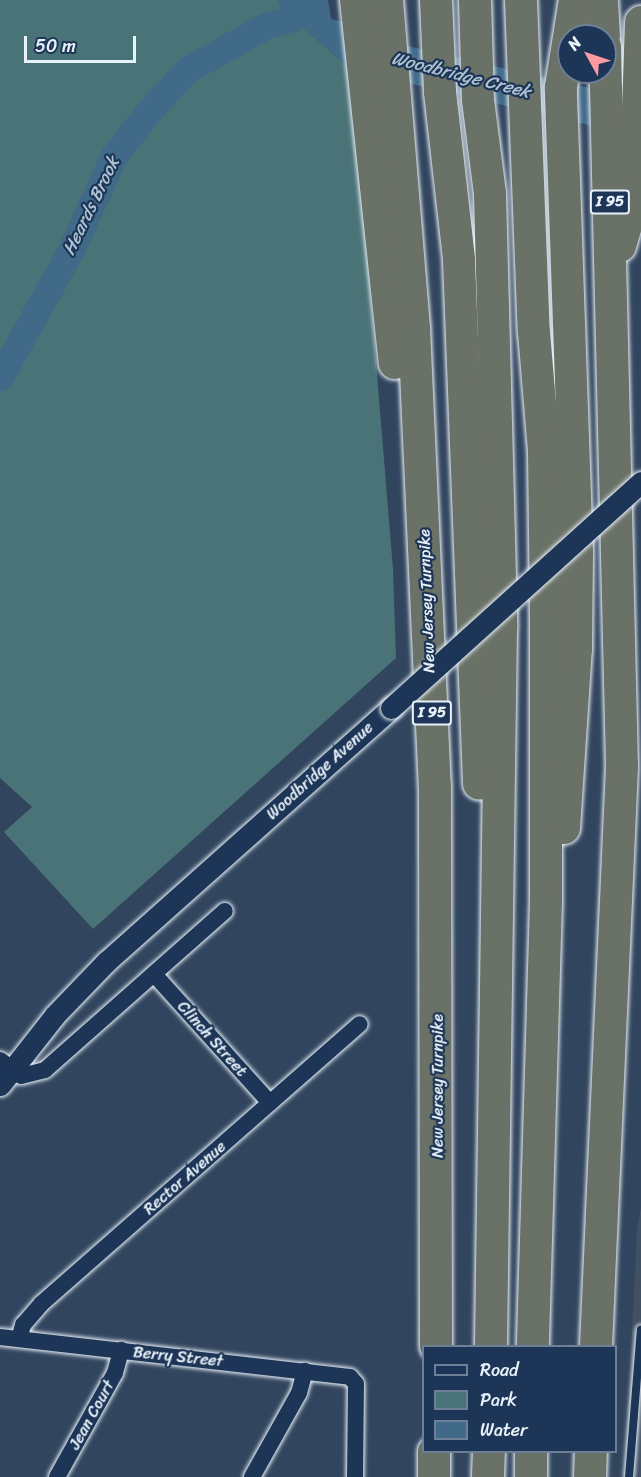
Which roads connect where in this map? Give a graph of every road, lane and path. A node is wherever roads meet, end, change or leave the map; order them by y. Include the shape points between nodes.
1 (356, 0) edge
2 (387, 0) edge
3 (436, 0) edge
4 (475, 0) edge
5 (521, 0) edge
6 (575, 0) edge
7 (602, 0) edge
8 (640, 0) edge
9 (641, 13) edge
10 (641, 22) edge
11 (603, 24) edge
12 (617, 78) edge
13 (623, 93) junction
14 (613, 273) junction
15 (641, 483) edge
16 (429, 629) junction
17 (546, 902) junction
18 (225, 911) dead end
19 (154, 974) junction
20 (360, 1024) dead end
21 (4, 1072) edge
22 (270, 1103) junction
23 (494, 1205) junction
24 (641, 1329) edge
25 (0, 1337) edge
26 (19, 1339) junction
27 (436, 1345) edge
28 (491, 1345) edge
29 (534, 1345) edge
30 (596, 1345) edge
31 (121, 1350) junction
32 (305, 1371) junction
33 (637, 1400) edge
34 (434, 1453) edge
35 (489, 1453) edge
36 (531, 1453) edge
37 (591, 1453) edge
38 (57, 1477) edge
39 (252, 1477) edge
40 (355, 1477) edge
41 (434, 1477) edge
42 (488, 1477) edge
43 (531, 1477) edge
44 (590, 1477) edge
45 (629, 1477) edge

1 - 16 highway via 399,405
2 - 16 highway, New Jersey Turnpike / I 95 via 415,339
3 - 23 highway via 440,92 459,260 466,405
4 - 23 highway via 478,100 491,227 501,605
5 - 17 highway via 523,112 544,452
6 - 17 highway via 563,58 563,119 573,347 576,649 562,851
7 - 11 highway
8 - 9 highway
10 - 13 highway
12 - 13 highway, I 95
13 - 14 highway, I 95 via 609,131
13 - 14 highway via 638,142 635,195
14 - 30 highway, I 95 via 616,625 622,767
15 - 21 street, Woodbridge Avenue, bridge via 106,962
16 - 27 highway, New Jersey Turnpike / I 95 via 438,914
17 - 29 highway
18 - 19 street, Woodbridge Avenue
19 - 21 street, Woodbridge Avenue via 45,1070 25,1076
19 - 22 street, Clinch Street
20 - 22 street, Rector Avenue
22 - 26 street, Rector Avenue via 41,1304 23,1325
23 - 28 highway
24 - 33 lane
25 - 26 street, Berry Street
26 - 31 street, Berry Street
31 - 32 street, Berry Street
31 - 38 street, Jean Court via 115,1373
32 - 39 street via 299,1393
32 - 40 street, Berry Street via 355,1379
33 - 45 lane
34 - 41 highway
35 - 42 highway
36 - 43 highway
37 - 44 highway

